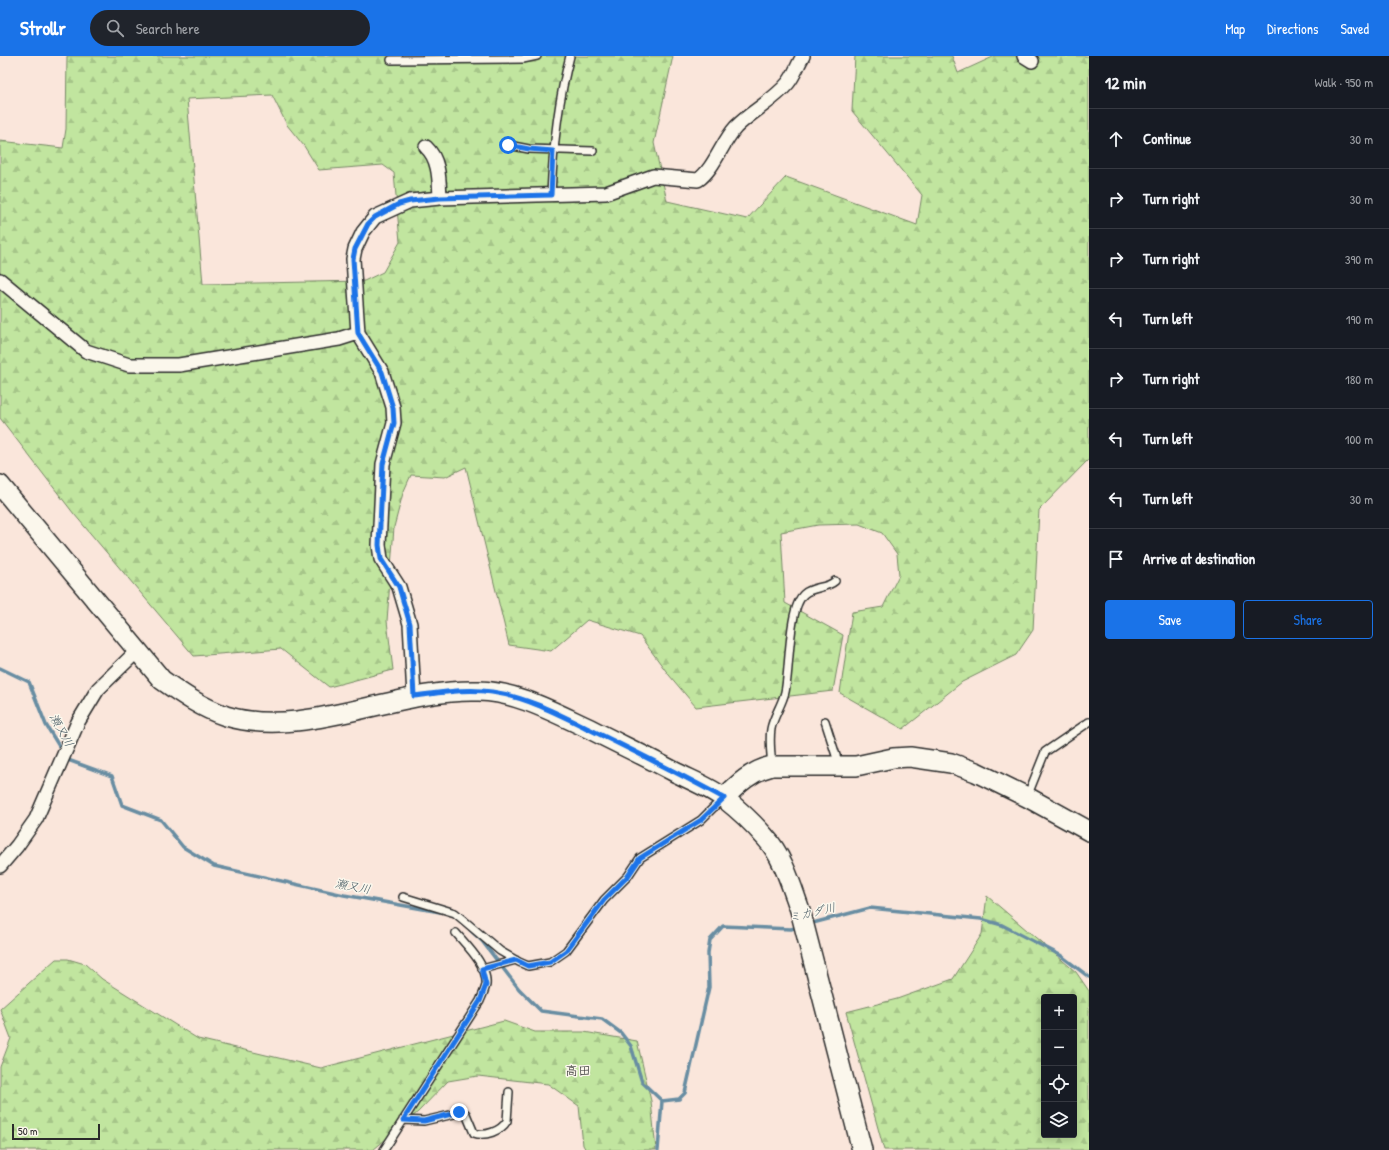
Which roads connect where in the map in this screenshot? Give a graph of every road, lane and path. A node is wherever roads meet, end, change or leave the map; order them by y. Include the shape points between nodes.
1 (537, 56) edge
2 (570, 56) edge
3 (803, 56) edge
4 (391, 60) dead end
5 (508, 145) dead end
6 (426, 147) dead end
7 (553, 151) junction
8 (593, 151) dead end
9 (551, 195) junction
10 (440, 198) junction
11 (0, 280) edge
12 (358, 333) junction
13 (0, 485) edge
14 (834, 581) dead end
15 (137, 651) junction
16 (414, 696) junction
17 (825, 721) dead end
18 (1089, 722) edge
19 (772, 766) junction
20 (840, 766) junction
21 (1027, 797) junction
22 (724, 798) junction
23 (1088, 829) edge
24 (0, 866) edge
25 (403, 897) dead end
26 (456, 934) dead end
27 (516, 960) junction
28 (482, 969) junction
29 (509, 1092) dead end
30 (403, 1120) junction
31 (384, 1150) edge
32 (862, 1150) edge

1 - 4 lane via 523,59
2 - 7 lane via 564,78
3 - 9 street via 790,82 737,127 725,140 704,176 698,180 653,176 606,193
5 - 7 lane
6 - 10 street via 436,161
7 - 8 lane
7 - 9 lane
9 - 10 street
10 - 12 street via 399,204 375,217 368,224 355,249 353,259
11 - 12 street via 86,351 129,365 179,365 339,339
12 - 16 street via 382,372 393,408 394,423 383,464 379,545 381,559 399,587 410,624
13 - 15 street
14 - 19 lane via 829,586 804,594 797,607 789,648 785,692 771,728
15 - 16 street via 162,680 192,701 226,716 242,719 285,722
15 - 24 street via 98,689 78,722 36,819
16 - 22 street via 479,690 518,698 637,752
17 - 20 lane
18 - 21 lane via 1045,752
19 - 20 street
19 - 22 street via 743,779
20 - 21 street via 856,766 893,758 920,758 951,763
21 - 23 street
22 - 27 lane via 701,820 640,858 628,876 604,900 566,951 550,962 528,966
22 - 32 street via 767,838 791,884
25 - 27 lane via 455,913 500,951
26 - 28 lane
27 - 28 lane
28 - 30 lane via 486,985 480,1001
29 - 30 lane via 507,1121 498,1130 488,1133 474,1133 463,1112 424,1121
30 - 31 lane

